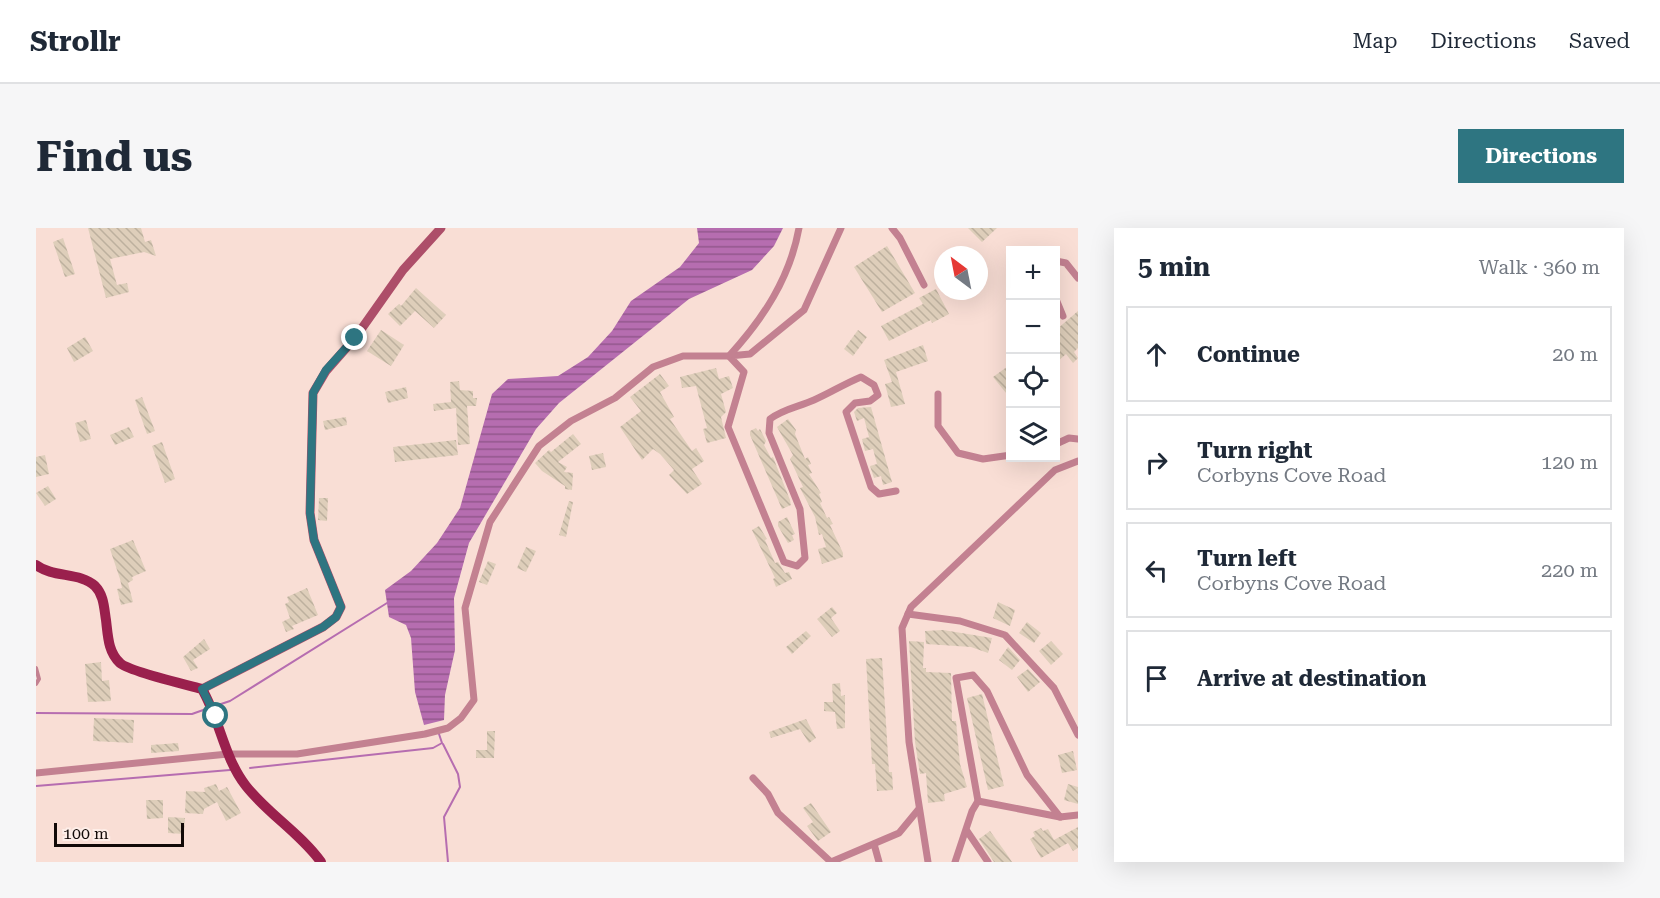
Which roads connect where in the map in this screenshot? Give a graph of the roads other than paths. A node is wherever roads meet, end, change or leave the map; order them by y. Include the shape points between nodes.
1 (441, 228) edge
2 (799, 228) edge
3 (841, 228) edge
4 (892, 228) edge
5 (1060, 262) edge
6 (1078, 278) edge
7 (924, 285) dead end
8 (1056, 300) edge
9 (1063, 316) dead end
10 (729, 356) junction
11 (938, 394) dead end
12 (1078, 440) edge
13 (1060, 442) edge
14 (1006, 456) edge
15 (1078, 461) edge
16 (896, 492) dead end
17 (36, 565) edge
18 (908, 614) junction
19 (36, 668) edge
20 (36, 684) edge
21 (202, 689) junction
22 (1078, 735) edge
23 (228, 754) junction
24 (36, 774) edge
25 (753, 778) dead end
26 (978, 801) junction
27 (918, 810) junction
28 (1078, 815) edge
29 (1060, 817) junction
30 (967, 831) junction
31 (874, 844) junction
32 (321, 862) edge
33 (879, 862) edge
34 (928, 862) edge
35 (955, 862) edge
36 (988, 862) edge

1 - 21 main road via 403,270 355,338 326,370 313,393 310,513 314,540 341,607 336,617
2 - 10 street via 795,253 767,311
3 - 10 street via 804,310 750,354
4 - 7 street
5 - 6 street via 1066,263
8 - 9 street
10 - 16 street via 744,372 728,427 784,562 797,566 805,558 800,509 769,433 770,419 780,411 815,400 861,377 874,385 878,395 870,401 855,402 846,412 871,487 879,494
10 - 23 street via 683,356 653,367 615,398 571,421 539,446 490,522 465,608 474,700 461,718 447,728 425,734 297,754
11 - 14 street via 938,426 958,453 983,459
12 - 13 street via 1069,438
15 - 18 street via 1055,470
17 - 21 main road via 46,572 81,579 99,591 110,649 121,665
18 - 22 street via 960,621 1005,635 1054,688
18 - 27 street via 902,628 909,742
19 - 20 lane
21 - 23 main road
23 - 24 street
23 - 32 main road via 246,786 306,842
25 - 31 street via 778,813 831,862
26 - 29 street
26 - 29 street via 956,678 973,675 987,691 1027,774
26 - 30 street
27 - 31 street via 899,833
27 - 34 street
28 - 29 street
30 - 35 street
30 - 36 street
31 - 33 street

